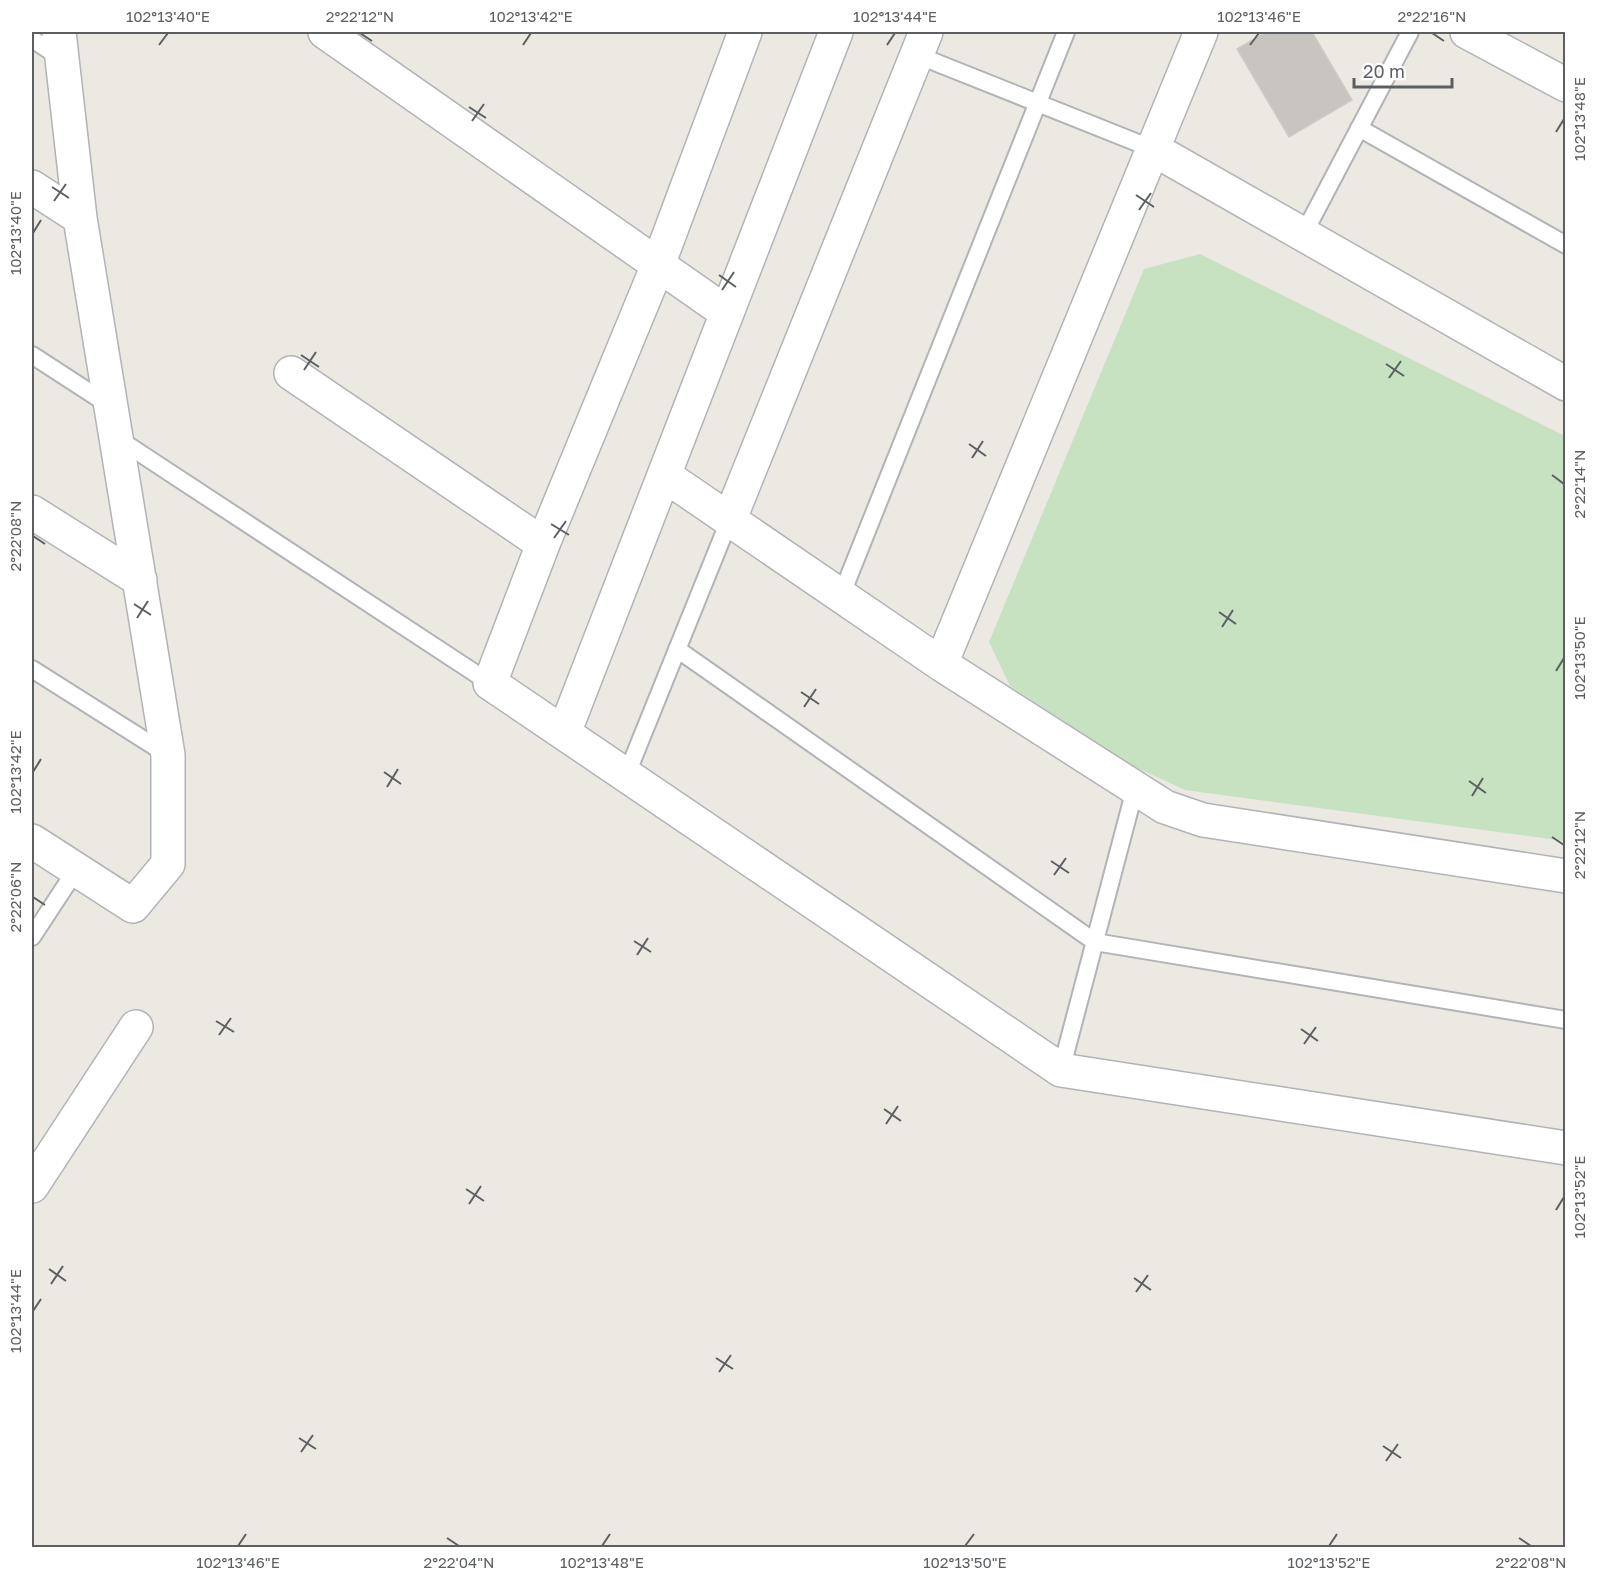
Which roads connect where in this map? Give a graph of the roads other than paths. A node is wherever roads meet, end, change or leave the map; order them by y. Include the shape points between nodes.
1 (325, 32) edge
2 (746, 32) edge
3 (836, 32) edge
4 (1065, 32) edge
5 (1202, 32) edge
6 (1410, 32) edge
7 (1467, 32) edge
8 (32, 39) edge
9 (921, 43) edge
10 (60, 45) edge
11 (1566, 85) edge
12 (1037, 103) junction
13 (1359, 128) junction
14 (1153, 149) junction
15 (32, 187) edge
16 (80, 218) junction
17 (1303, 235) junction
18 (1566, 245) edge
19 (658, 265) junction
20 (727, 313) junction
21 (32, 355) edge
22 (291, 373) dead end
23 (1566, 384) edge
24 (113, 421) junction
25 (664, 475) junction
26 (32, 512) edge
27 (729, 521) junction
28 (543, 544) junction
29 (140, 580) junction
30 (841, 596) junction
31 (677, 649) junction
32 (941, 664) junction
33 (32, 669) edge
34 (490, 683) junction
35 (564, 733) junction
36 (168, 755) junction
37 (626, 776) junction
38 (1135, 789) junction
39 (32, 841) edge
40 (76, 870) junction
41 (1566, 876) edge
42 (32, 938) edge
43 (1095, 942) junction
44 (1566, 1020) edge
45 (136, 1027) dead end
46 (1061, 1070) junction
47 (1566, 1148) edge
48 (32, 1186) edge

1 - 19 street
2 - 19 street
3 - 20 street
4 - 12 lane
5 - 14 street
6 - 13 lane
7 - 11 street
8 - 10 lane
9 - 12 lane
9 - 27 street
10 - 16 street
12 - 14 lane
12 - 30 lane
13 - 17 lane
13 - 18 lane
14 - 17 street
14 - 32 street
15 - 16 street
16 - 24 street
17 - 23 street
19 - 20 street
19 - 28 street
20 - 25 street
21 - 24 lane
22 - 28 street
24 - 29 street
24 - 34 lane
25 - 27 street
25 - 35 street
26 - 29 street
27 - 30 street
27 - 31 lane
28 - 34 street
29 - 36 street
30 - 32 street
31 - 37 lane
31 - 43 lane
32 - 38 street
33 - 36 lane
34 - 35 street
35 - 37 street
36 - 40 street via 168,864 133,906
37 - 46 street
38 - 41 street via 1165,807 1203,820
38 - 43 lane
39 - 40 street
40 - 42 lane
43 - 44 lane
43 - 46 lane
45 - 48 street
46 - 47 street

